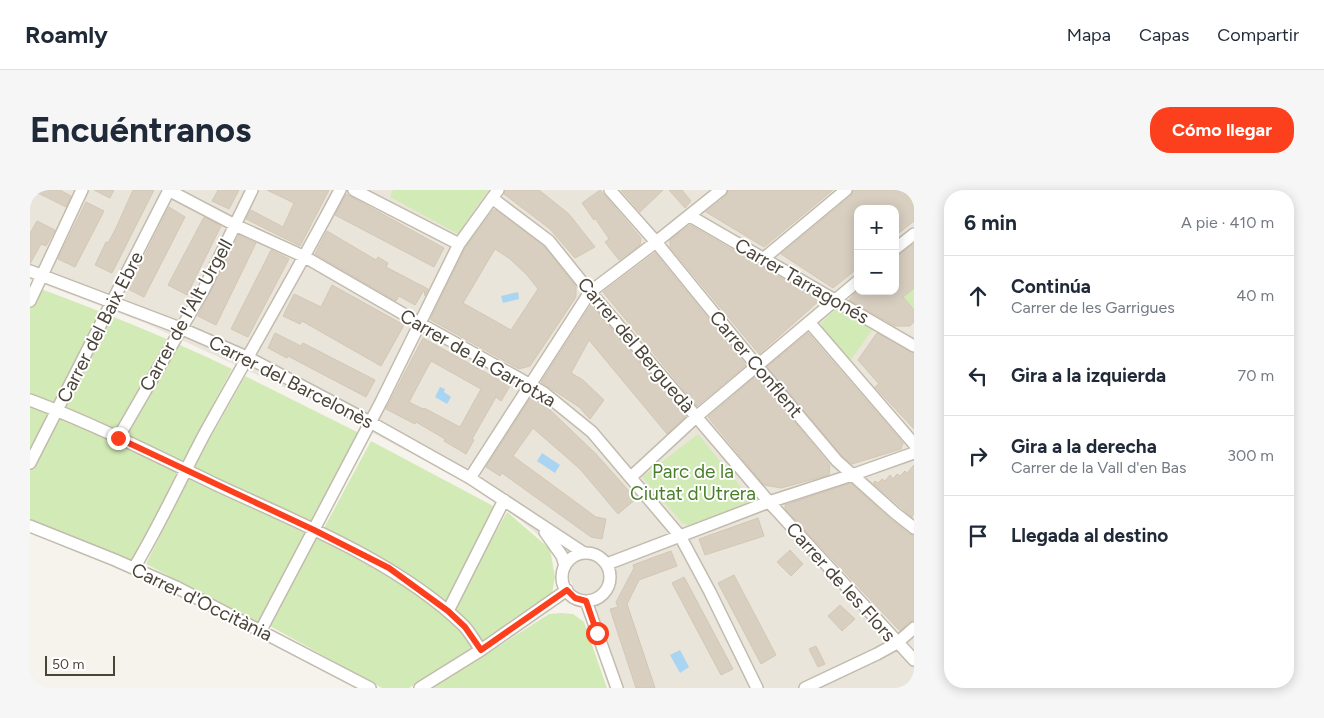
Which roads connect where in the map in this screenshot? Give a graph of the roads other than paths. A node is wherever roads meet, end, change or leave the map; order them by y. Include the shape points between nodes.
1 (82, 190) edge
2 (168, 190) edge
3 (252, 190) edge
4 (340, 190) edge
5 (354, 190) edge
6 (610, 190) edge
7 (846, 190) edge
8 (714, 192) edge
9 (495, 194) edge
10 (690, 216) junction
11 (235, 225) junction
12 (914, 234) edge
13 (656, 242) junction
14 (458, 244) junction
15 (899, 247) edge
16 (305, 257) junction
17 (763, 259) junction
18 (30, 271) edge
19 (43, 276) junction
20 (854, 284) edge
21 (590, 292) junction
22 (30, 301) edge
23 (835, 301) junction
24 (113, 302) junction
25 (809, 322) junction
26 (419, 323) junction
27 (180, 328) junction
28 (911, 340) edge
29 (248, 358) junction
30 (757, 366) junction
31 (529, 384) junction
32 (30, 400) edge
33 (57, 410) junction
34 (696, 417) junction
35 (370, 422) junction
36 (118, 438) junction
37 (914, 444) edge
38 (914, 453) edge
39 (30, 463) edge
40 (185, 470) junction
41 (852, 476) junction
42 (631, 477) junction
43 (470, 478) junction
44 (504, 500) junction
45 (769, 502) junction
46 (538, 523) junction
47 (30, 526) edge
48 (914, 528) edge
49 (314, 530) junction
50 (680, 536) junction
51 (584, 553) junction
52 (607, 564) junction
53 (565, 566) junction
54 (134, 568) junction
55 (567, 590) junction
56 (586, 601) junction
57 (448, 611) junction
58 (914, 628) edge
59 (261, 630) junction
60 (897, 643) junction
61 (481, 650) junction
62 (914, 660) edge
63 (370, 688) edge
64 (420, 688) edge
65 (617, 688) edge
66 (757, 688) edge
67 (805, 688) edge

1 - 19 street
2 - 11 street, Carrer de la Garrotxa
2 - 24 street, Carrer del Baix Ebre
3 - 11 street, Carrer de l'Alt Urgell
4 - 16 street
5 - 14 street
6 - 13 street, Carrer Conflent
7 - 17 street
8 - 10 street
9 - 14 street
9 - 21 street, Carrer del Berguedà via 549,241
10 - 13 street
10 - 17 street, Carrer Tarragonés
11 - 16 street, Carrer de la Garrotxa
11 - 27 street, Carrer de l'Alt Urgell via 203,291
12 - 15 street
13 - 21 street
13 - 30 street, Carrer Conflent
14 - 26 street
16 - 26 street, Carrer de la Garrotxa
16 - 29 street
17 - 23 street, Carrer Tarragonés
18 - 19 street, Carrer del Barcelonès
19 - 22 street
19 - 24 street, Carrer del Barcelonès
20 - 23 street
21 - 31 street
21 - 34 street, Carrer del Berguedà
23 - 25 street
23 - 28 street, Carrer Tarragonés
24 - 27 street, Carrer del Barcelonès
24 - 33 street, Carrer del Baix Ebre
25 - 30 street
25 - 37 street
26 - 31 street, Carrer de la Garrotxa
26 - 35 street
27 - 29 street, Carrer del Barcelonès
27 - 36 street, Carrer de l'Alt Urgell
29 - 35 street, Carrer del Barcelonès
29 - 40 street
30 - 34 street
30 - 41 street, Carrer Conflent
31 - 42 street, Carrer de la Garrotxa via 592,432
31 - 43 street
32 - 33 street
33 - 36 street
33 - 39 street, Carrer del Baix Ebre
34 - 42 street
34 - 45 street, Carrer del Berguedà
35 - 43 street, Carrer del Barcelonès
35 - 49 street
36 - 40 street
38 - 41 street
40 - 49 street
40 - 54 street
41 - 45 street
41 - 48 street, Carrer Conflent
42 - 50 street, Carrer de la Garrotxa
43 - 44 street, Carrer del Barcelonès
44 - 46 street, Carrer del Barcelonès
44 - 57 street
45 - 50 street
45 - 60 street, Carrer de les Flors
46 - 51 street, Carrer del Barcelonès
46 - 53 street, Carrer del Barcelonès via 553,541
47 - 54 street, Carrer d'Occitània
49 - 57 street via 389,568
49 - 59 street
50 - 52 street
50 - 66 street, Carrer de la Garrotxa
51 - 52 street via 597,556
51 - 53 street
52 - 56 street via 610,581 607,588 602,595
53 - 55 street via 563,579
54 - 59 street, Carrer d'Occitània
55 - 56 street via 575,598
55 - 61 street
56 - 65 street
57 - 61 street via 465,627
58 - 60 street
59 - 63 street, Carrer d'Occitània
60 - 62 street, Carrer de les Flors
60 - 67 street
61 - 64 street

